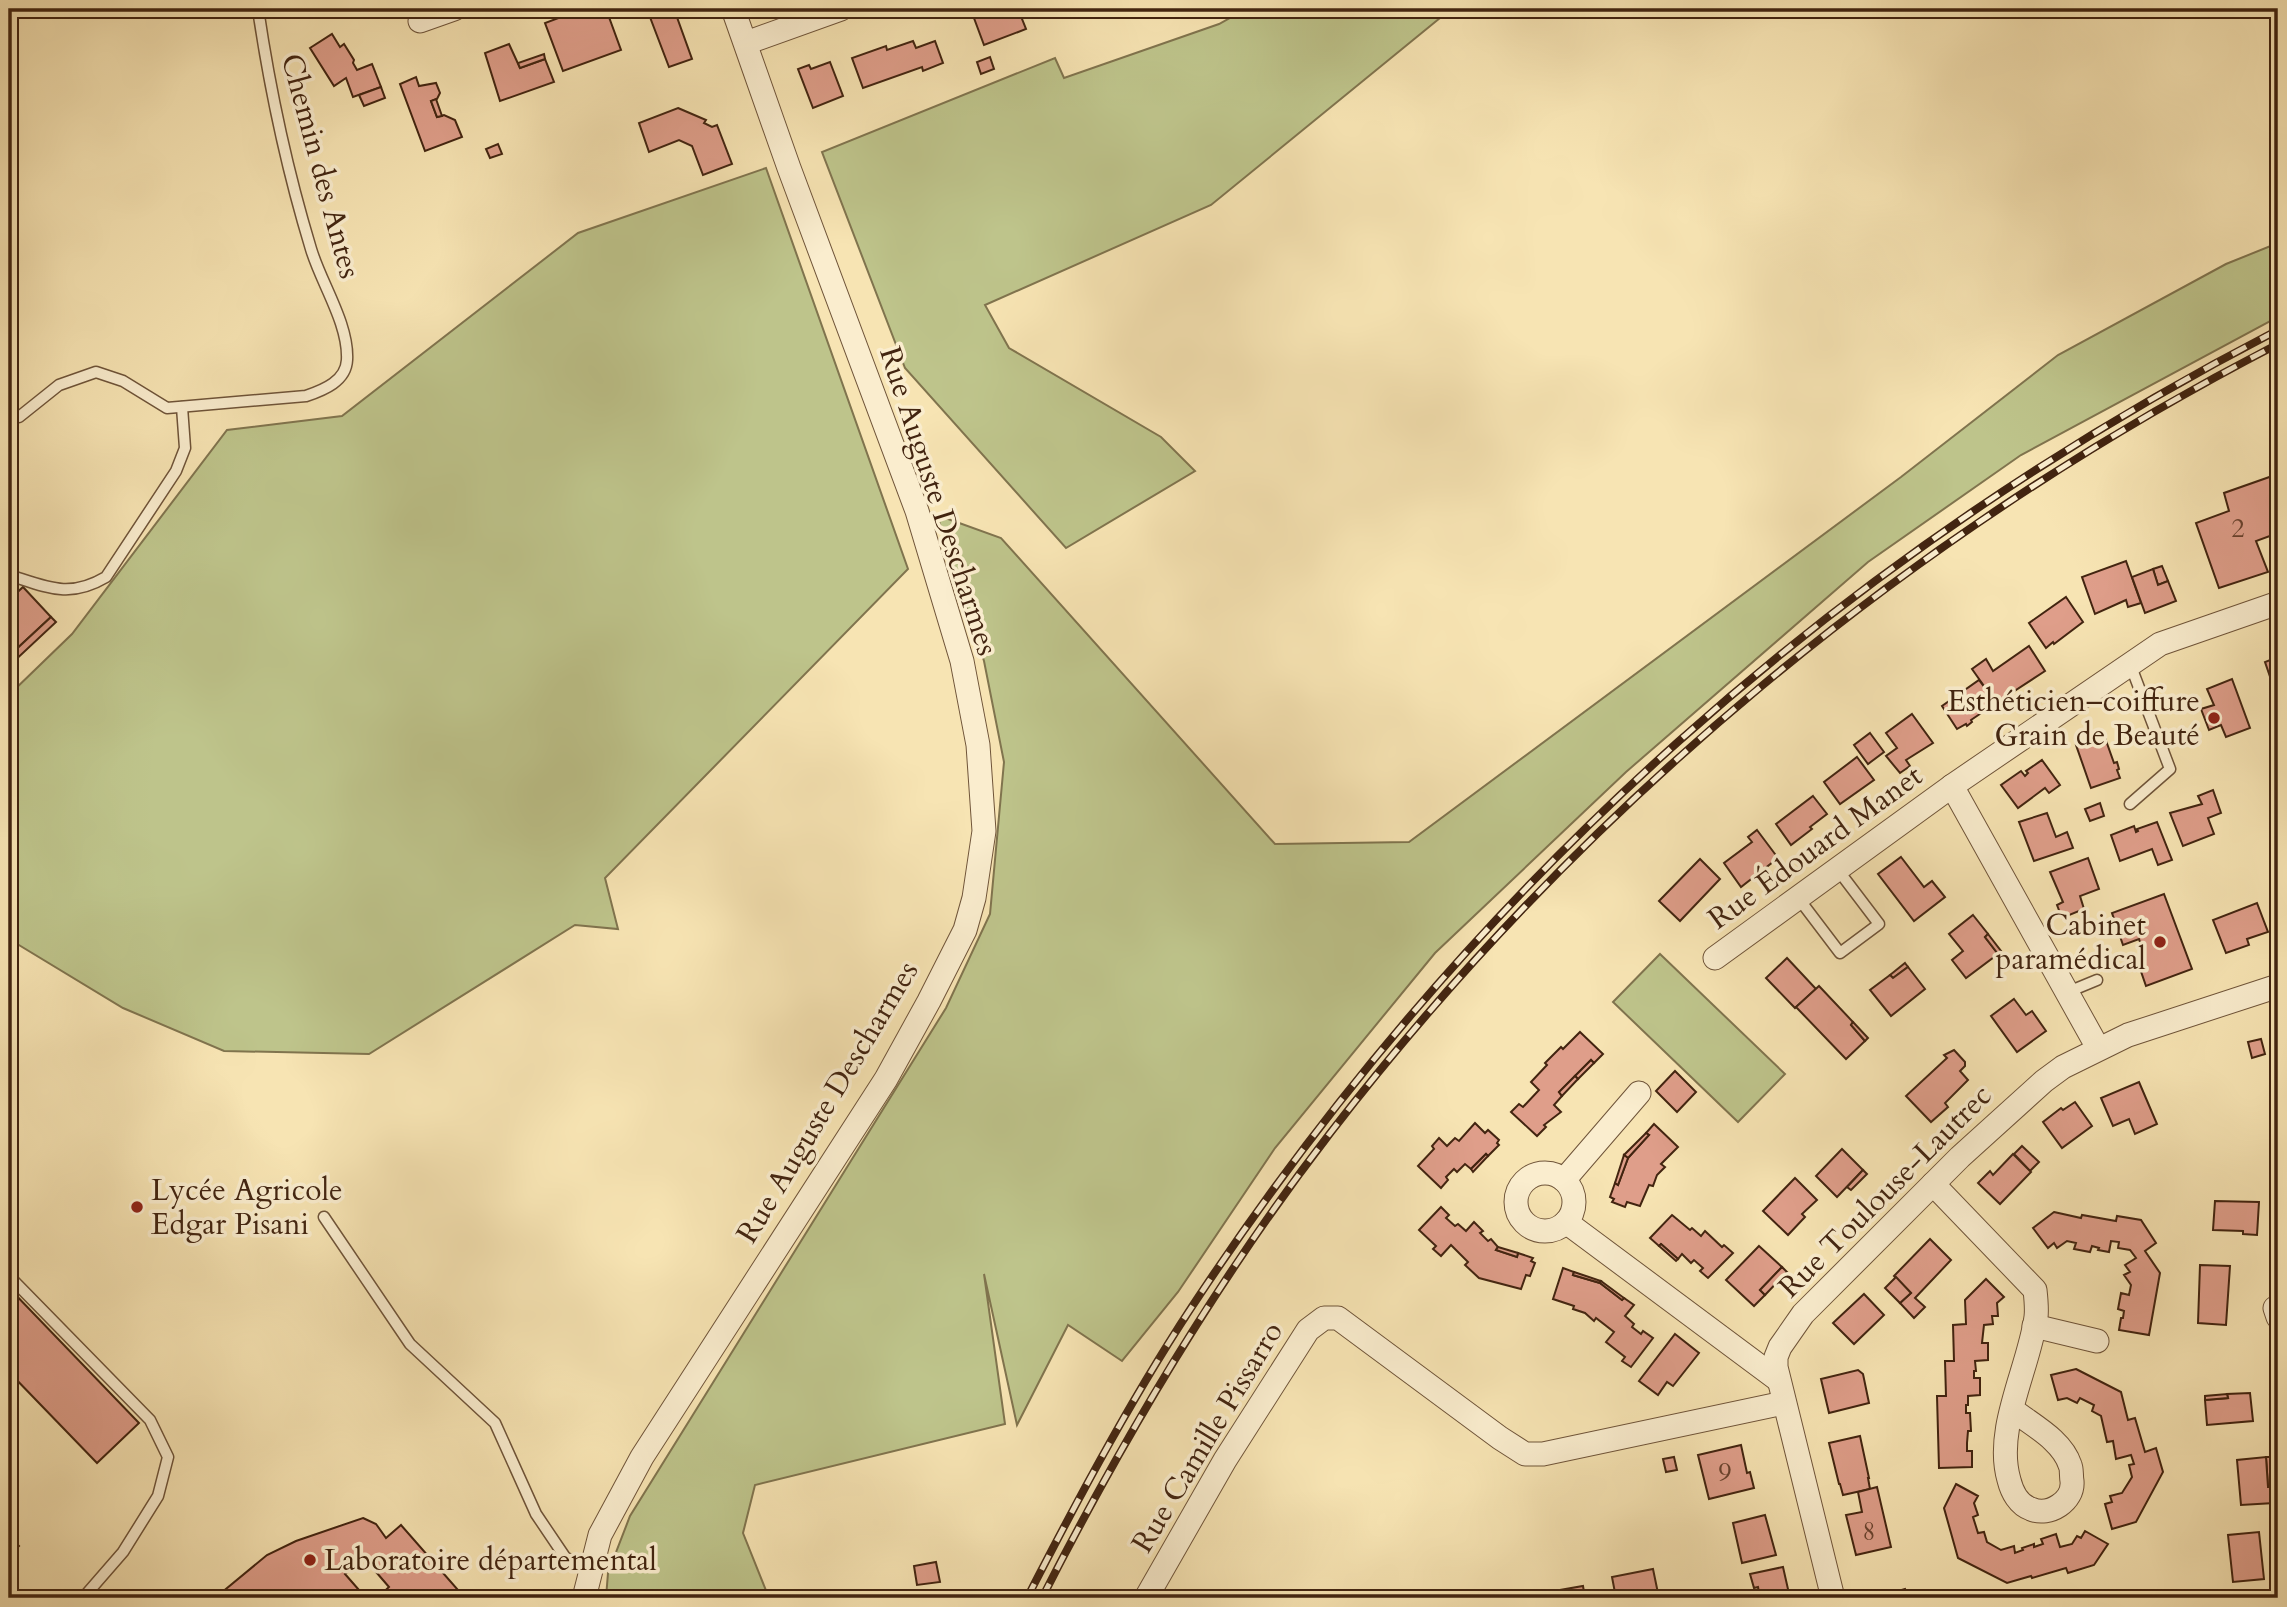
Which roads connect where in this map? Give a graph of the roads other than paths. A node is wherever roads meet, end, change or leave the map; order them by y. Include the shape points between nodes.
1 (258, 9) edge
2 (454, 9) edge
3 (733, 9) edge
4 (841, 9) edge
5 (419, 21) dead end
6 (746, 43) junction
7 (182, 407) junction
8 (9, 417) edge
9 (9, 575) edge
10 (2278, 603) edge
11 (2136, 660) junction
12 (1952, 786) junction
13 (2130, 804) dead end
14 (1838, 870) junction
15 (1799, 899) junction
16 (1715, 958) dead end
17 (2097, 980) dead end
18 (2278, 986) edge
19 (2068, 992) junction
20 (2098, 1048) junction
21 (1640, 1093) dead end
22 (1564, 1180) junction
23 (1933, 1184) junction
24 (324, 1217) dead end
25 (1566, 1222) junction
26 (9, 1276) edge
27 (2034, 1326) junction
28 (2097, 1341) dead end
29 (1777, 1378) junction
30 (1784, 1403) junction
31 (2013, 1410) dead end
32 (590, 1572) junction
33 (83, 1598) edge
34 (584, 1598) edge
35 (1146, 1598) edge
36 (1833, 1598) edge

1 - 7 lane, Chemin des Antes via 268,78 298,203 345,337 347,361 343,375 325,390 306,396
2 - 5 street
3 - 6 street, Rue Auguste Descharmes
4 - 6 street
6 - 32 street, Rue Auguste Descharmes via 917,511 962,661 978,745 984,831 965,930 929,1001 886,1079 642,1457 600,1535
7 - 8 lane via 167,408 123,381 96,372 59,384 19,417
7 - 9 lane via 185,448 176,471 106,577 89,587 66,591
10 - 11 street, Rue Édouard Manet via 2160,644
11 - 12 street, Rue Édouard Manet
11 - 13 lane via 2170,769
12 - 14 street, Rue Édouard Manet
12 - 19 street, Rue Édouard Manet
14 - 15 street, Rue Édouard Manet
14 - 15 lane via 1879,924 1850,946 1840,953
15 - 16 street, Rue Édouard Manet
17 - 19 lane
18 - 20 street, Rue Toulouse-Lautrec
19 - 20 street, Rue Édouard Manet
20 - 23 street, Rue Toulouse-Lautrec via 2044,1081
21 - 22 street
22 - 25 street via 1574,1206
22 - 25 street via 1547,1173 1528,1178 1516,1203 1523,1221 1539,1231
23 - 27 street via 2035,1290
23 - 29 street, Rue Toulouse-Lautrec via 1802,1314 1776,1357
24 - 32 lane via 410,1344 495,1423 536,1514 565,1557
25 - 29 street
26 - 33 lane via 150,1420 168,1457 158,1496 123,1552
27 - 28 street
27 - 31 street
29 - 30 street, Rue Toulouse-Lautrec
30 - 35 street, Rue Camille Pissarro via 1525,1454 1338,1318 1324,1318 1308,1331 1225,1460
30 - 36 street, Rue Toulouse-Lautrec
32 - 34 street, Rue Auguste Descharmes

